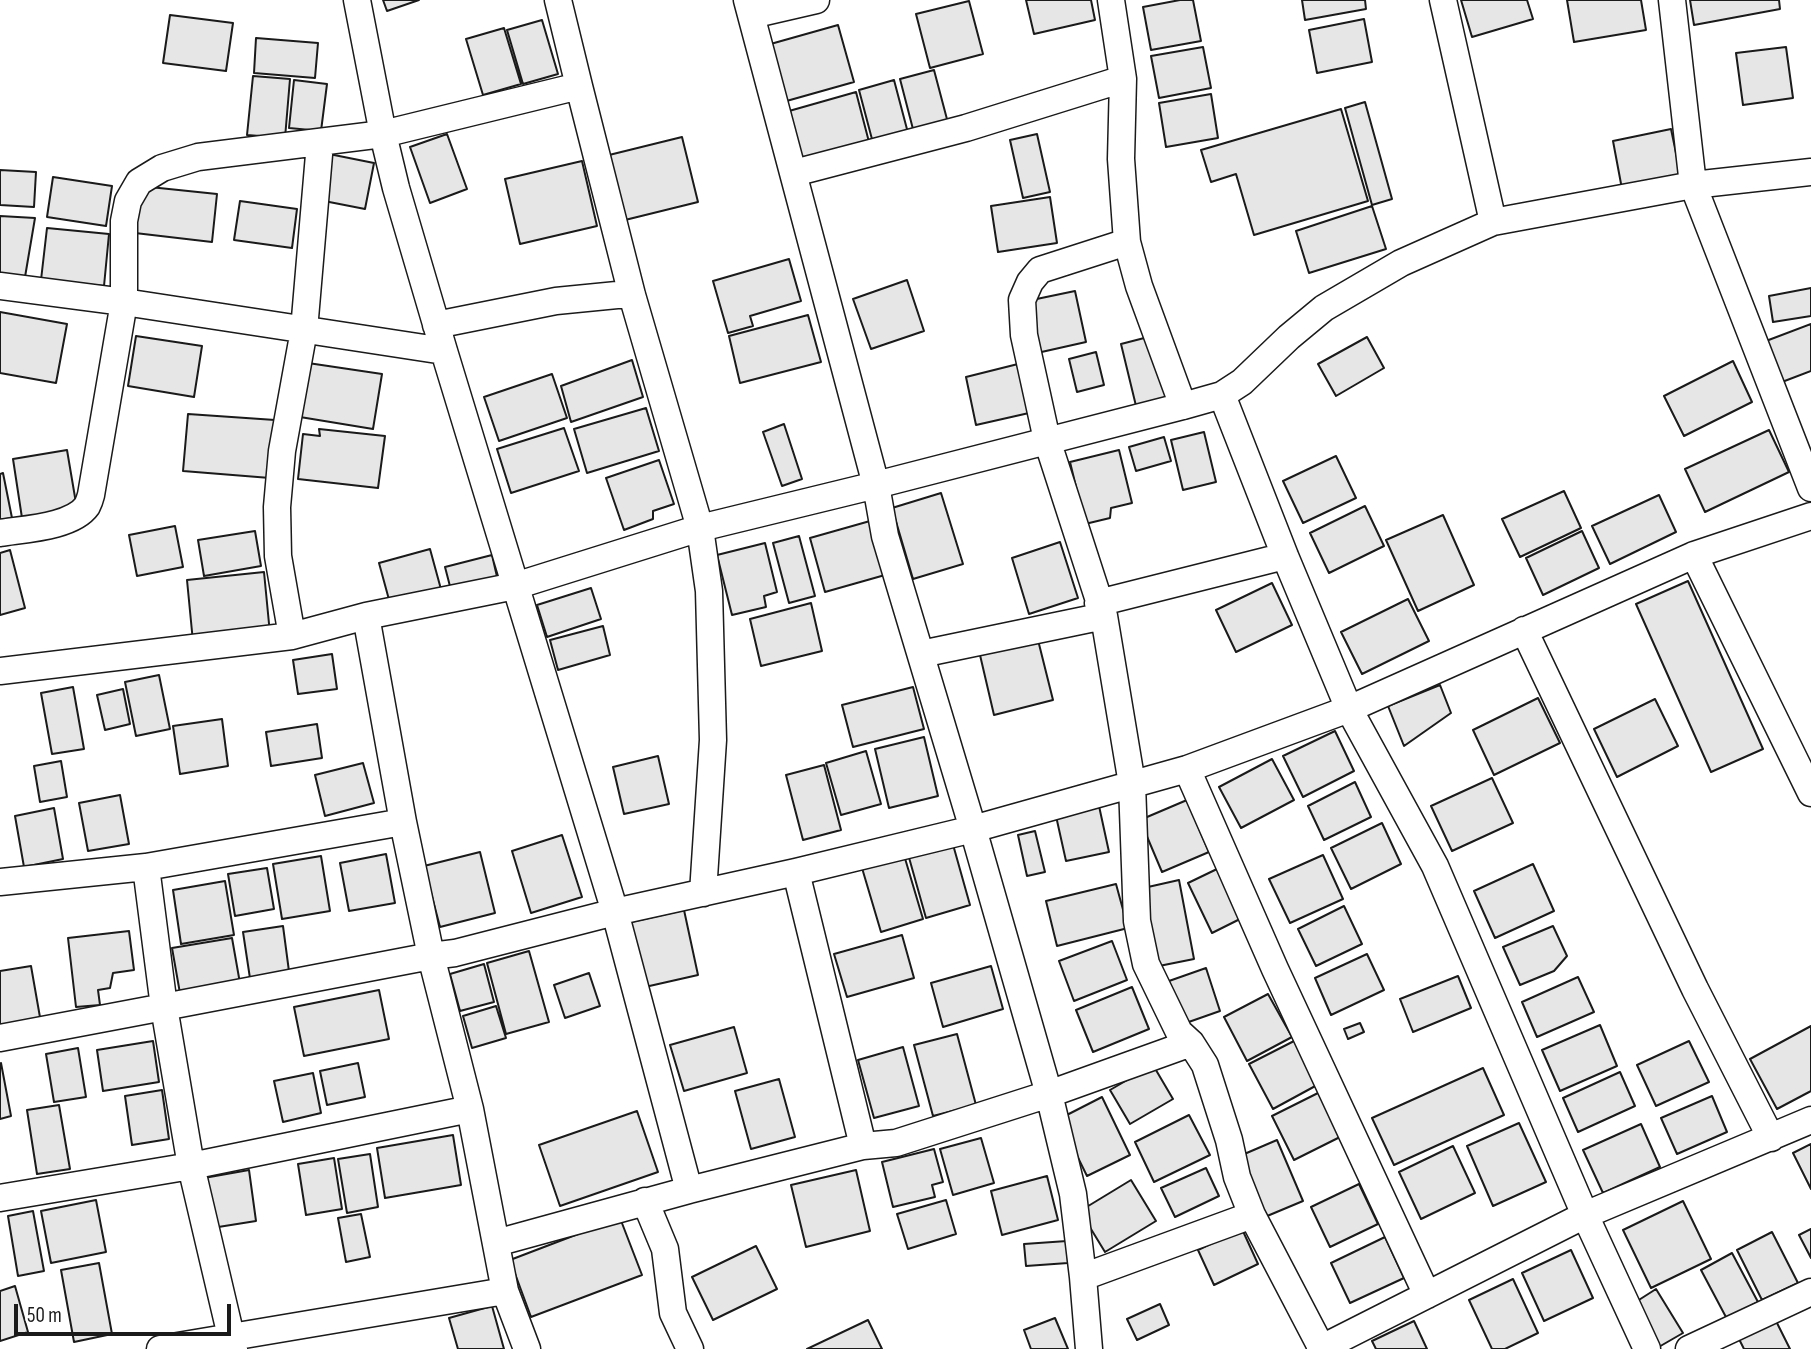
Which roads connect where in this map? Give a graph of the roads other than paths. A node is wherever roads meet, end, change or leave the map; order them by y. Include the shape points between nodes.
1 (357, 0) edge
2 (558, 0) edge
3 (816, 0) edge
4 (1111, 0) edge
5 (1443, 0) edge
6 (1672, 0) edge
7 (749, 7) edge
8 (1123, 79) junction
9 (579, 86) junction
10 (383, 134) junction
11 (320, 143) junction
12 (1811, 172) edge
13 (794, 173) junction
14 (1693, 185) junction
15 (1493, 222) junction
16 (1127, 242) junction
17 (0, 286) edge
18 (632, 295) junction
19 (124, 302) junction
20 (436, 325) junction
21 (304, 330) junction
22 (444, 351) junction
23 (1222, 395) junction
24 (1183, 406) junction
25 (1047, 440) junction
26 (876, 485) junction
27 (1811, 488) edge
28 (1811, 516) edge
29 (700, 528) junction
30 (0, 533) edge
31 (1694, 555) junction
32 (1285, 556) junction
33 (515, 586) junction
34 (1101, 609) junction
35 (366, 616) junction
36 (1524, 630) junction
37 (292, 636) junction
38 (921, 654) junction
39 (0, 671) edge
40 (1349, 709) junction
41 (1186, 769) junction
42 (1132, 784) junction
43 (1811, 793) edge
44 (402, 822) junction
45 (973, 829) junction
46 (146, 867) junction
47 (796, 872) junction
48 (0, 881) edge
49 (703, 892) junction
50 (615, 912) junction
51 (431, 956) junction
52 (164, 1007) junction
53 (0, 1038) edge
54 (1191, 1042) junction
55 (1049, 1094) junction
56 (470, 1110) junction
57 (1811, 1120) edge
58 (1771, 1138) junction
59 (863, 1146) junction
60 (191, 1166) junction
61 (688, 1190) junction
62 (0, 1198) edge
63 (645, 1200) junction
64 (1252, 1215) junction
65 (1585, 1215) junction
66 (496, 1243) junction
67 (1083, 1277) junction
68 (505, 1292) junction
69 (1811, 1293) edge
70 (1427, 1295) junction
71 (233, 1343) edge
72 (160, 1349) edge
73 (527, 1349) edge
74 (690, 1349) edge
75 (1089, 1349) edge
76 (1321, 1349) edge
77 (1647, 1349) edge
78 (1689, 1349) edge

1 - 10 street
2 - 9 street
3 - 7 street
4 - 8 street
5 - 15 street
6 - 14 street
7 - 13 street
8 - 13 street via 966,128
8 - 16 street via 1121,159
9 - 10 street
9 - 18 street
10 - 11 street
10 - 20 street
11 - 19 street via 198,157 162,167 139,182 124,221
11 - 21 street
12 - 14 street
13 - 26 street
14 - 15 street
14 - 27 street
15 - 23 street via 1401,263 1324,308
16 - 24 street
16 - 25 street via 1040,270 1022,300 1024,335
17 - 19 street
18 - 20 street via 556,301
18 - 29 street
19 - 21 street
19 - 30 street via 86,507 58,523
20 - 22 street
21 - 22 street
21 - 37 street via 282,451 277,507 278,556
22 - 33 street
23 - 24 street
23 - 32 street
24 - 25 street
25 - 26 street
25 - 34 street
26 - 29 street
26 - 38 street via 885,536
28 - 31 street
29 - 33 street
29 - 49 street via 709,591 713,740
31 - 36 street
31 - 43 street
32 - 34 street
32 - 40 street
33 - 35 street
33 - 50 street
34 - 38 street
34 - 42 street
35 - 37 street
35 - 44 street
36 - 40 street
36 - 58 street
37 - 39 street
38 - 45 street
40 - 41 street
40 - 65 street via 1435,866
41 - 42 street
41 - 70 street
42 - 45 street
42 - 54 street via 1137,921 1146,964 1179,1032
44 - 46 street
44 - 51 street
45 - 47 street
45 - 55 street
46 - 48 street
46 - 52 street
47 - 49 street
47 - 59 street
49 - 50 street
50 - 51 street
50 - 61 street
51 - 52 street
51 - 56 street
52 - 53 street
52 - 60 street
54 - 55 street
54 - 64 street via 1205,1065
55 - 59 street via 896,1143
55 - 67 street via 1073,1194
56 - 60 street
56 - 66 street
57 - 58 street
58 - 65 street
59 - 61 street
60 - 62 street
60 - 71 street
61 - 63 street
63 - 66 street
63 - 74 street via 665,1249 673,1313
64 - 67 street
64 - 76 street
65 - 70 street
65 - 77 street
66 - 68 street
67 - 75 street
68 - 71 street
68 - 73 street
69 - 78 street
70 - 76 street
71 - 72 street

